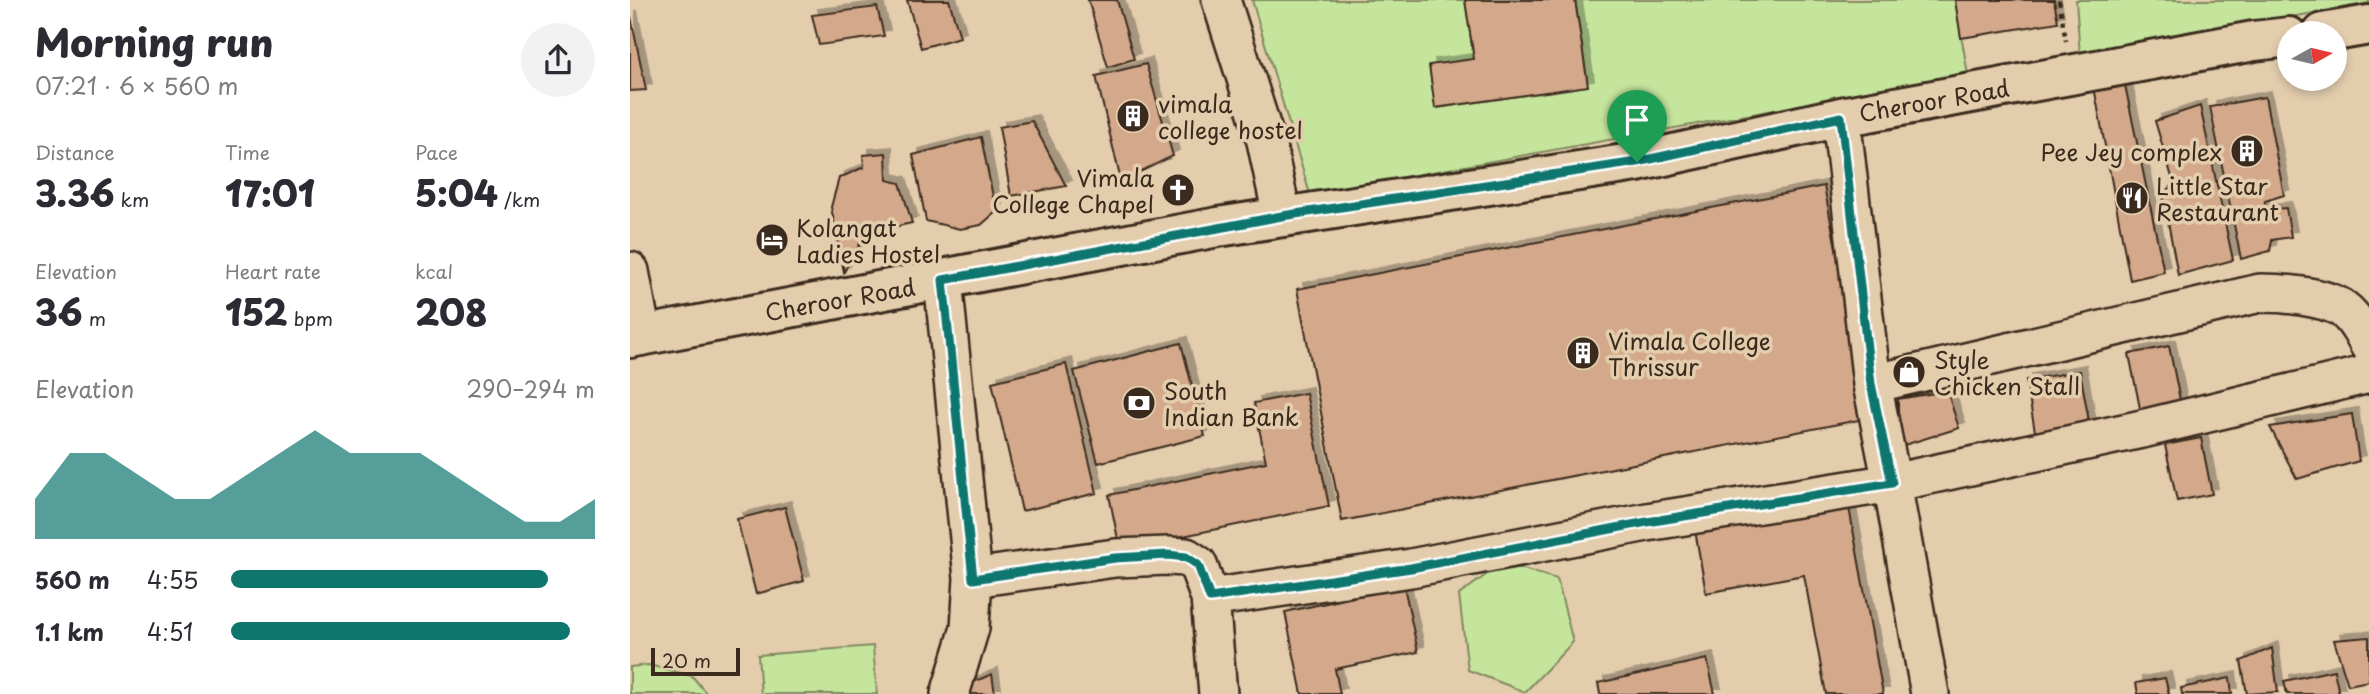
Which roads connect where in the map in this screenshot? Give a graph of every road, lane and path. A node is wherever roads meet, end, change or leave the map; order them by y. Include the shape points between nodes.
1 (1221, 0) edge
2 (2059, 0) edge
3 (2369, 25) edge
4 (2347, 29) edge
5 (2277, 38) edge
6 (2071, 75) junction
7 (1841, 117) junction
8 (1282, 216) junction
9 (630, 271) edge
10 (943, 280) junction
11 (636, 337) edge
12 (2369, 345) edge
13 (2369, 374) edge
14 (1871, 384) junction
15 (1892, 483) junction
16 (973, 579) junction
17 (1210, 598) junction
18 (950, 694) edge
19 (1218, 694) edge
20 (1930, 694) edge

1 - 8 street via 1266,141
2 - 6 path
3 - 4 main road
5 - 6 main road, Cheroor Road
6 - 7 main road, Cheroor Road
7 - 8 main road, Cheroor Road via 1637,162
7 - 14 street
8 - 10 main road, Cheroor Road
9 - 11 street
10 - 11 main road, Cheroor Road
10 - 16 street
12 - 14 street via 2344,309 2282,293 2260,293
13 - 15 street
14 - 15 street
15 - 17 street via 1647,522 1411,568
15 - 20 street
16 - 17 street via 1168,555 1186,557 1198,565
16 - 18 street via 970,628
17 - 19 street

